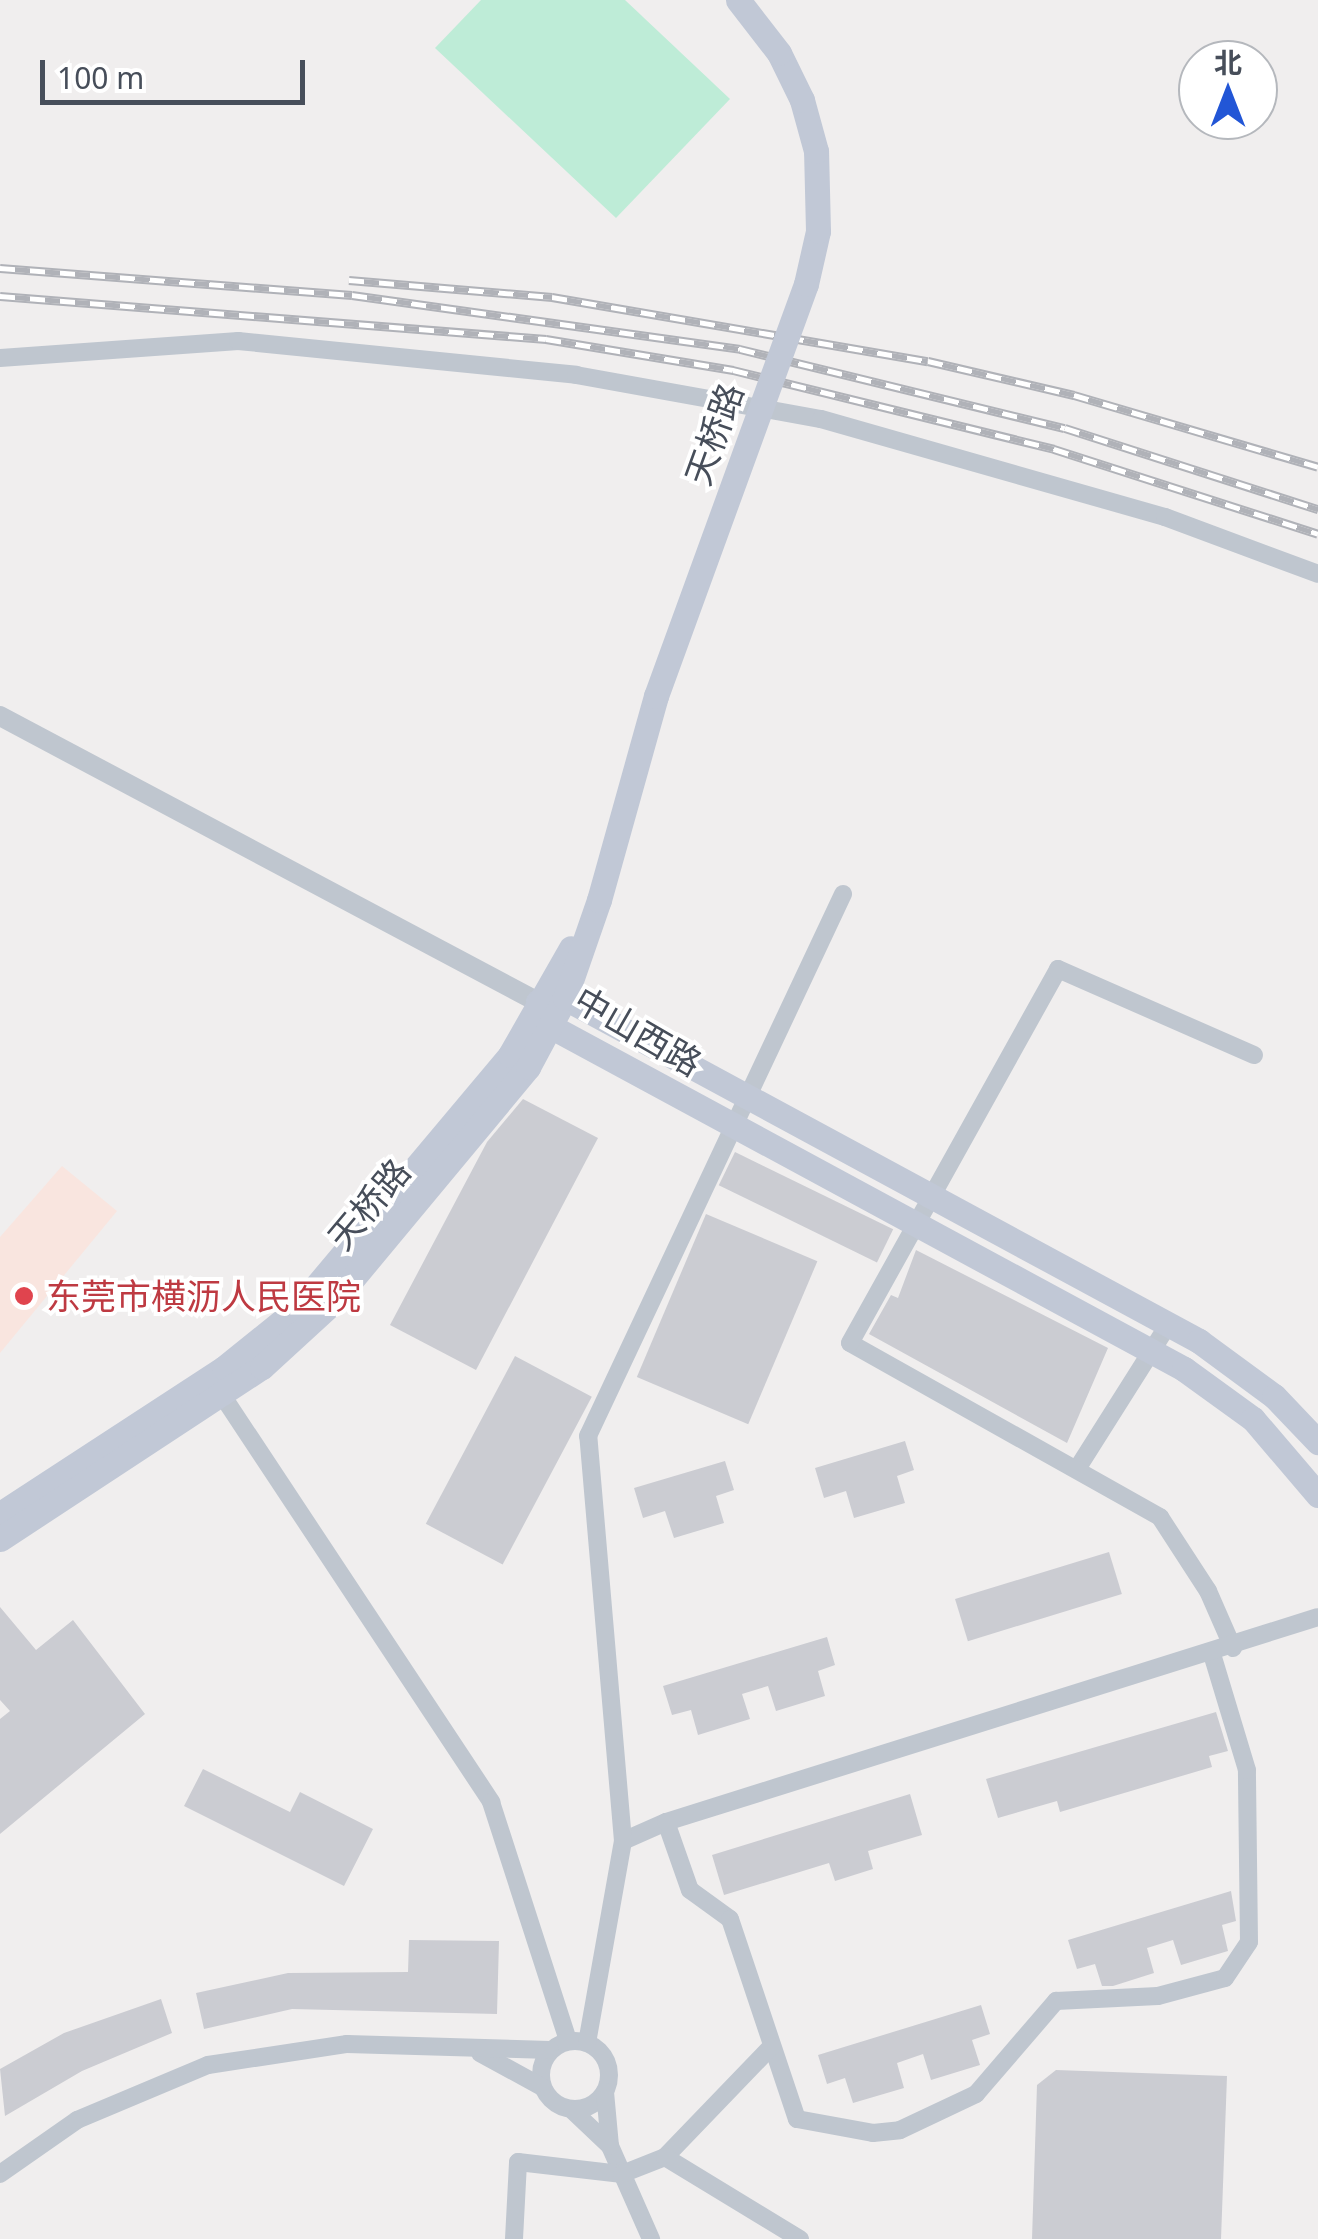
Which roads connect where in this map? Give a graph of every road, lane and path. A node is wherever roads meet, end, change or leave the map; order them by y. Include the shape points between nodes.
1 (738, 0) edge
2 (0, 358) edge
3 (1318, 574) edge
4 (0, 716) edge
5 (843, 894) dead end
6 (599, 900) junction
7 (564, 998) junction
8 (538, 1002) junction
9 (550, 1026) junction
10 (1254, 1055) dead end
11 (748, 1097) junction
12 (734, 1126) junction
13 (932, 1196) junction
14 (916, 1224) junction
15 (1168, 1325) junction
16 (1152, 1352) junction
17 (216, 1386) junction
18 (1318, 1442) edge
19 (1077, 1470) junction
20 (1318, 1495) edge
21 (0, 1514) edge
22 (0, 1538) edge
23 (1318, 1617) edge
24 (1233, 1648) junction
25 (1212, 1654) junction
26 (666, 1822) junction
27 (623, 1841) junction
28 (587, 2043) junction
29 (559, 2046) junction
30 (772, 2046) junction
31 (480, 2053) junction
32 (542, 2087) junction
33 (605, 2092) junction
34 (572, 2110) junction
35 (610, 2146) junction
36 (665, 2157) junction
37 (0, 2174) edge
38 (622, 2174) junction
39 (514, 2239) edge
40 (651, 2239) edge
41 (800, 2239) edge

1 - 6 main road, 天桥路, bridge via 780,53 802,100 816,151 818,231 806,284 642,740
2 - 3 street via 238,341 576,375 821,419 1165,517
4 - 8 street
5 - 11 street
6 - 7 main road, 天桥路
6 - 8 main road, 天桥路
7 - 8 main road, 中山西路
7 - 9 main road, 天桥路
7 - 11 main road, 中山西路
8 - 9 main road, 中山西路
8 - 17 main road, 天桥路 via 510,1056 318,1287
9 - 12 main road, 中山西路
9 - 17 main road, 天桥路 via 528,1067 334,1301 288,1346
10 - 13 street via 1058,968
11 - 12 street
11 - 13 main road, 中山西路
12 - 14 main road, 中山西路
12 - 27 street via 588,1436
13 - 14 street
13 - 15 main road, 中山西路
14 - 16 main road, 中山西路
14 - 19 street via 850,1343
15 - 16 street
15 - 18 main road, 中山西路 via 1238,1366
16 - 19 street
16 - 20 main road, 中山西路 via 1253,1419
17 - 21 main road, 天桥路
17 - 22 main road, 天桥路
17 - 29 street via 490,1802
19 - 24 street via 1160,1517 1208,1591
23 - 24 street
24 - 25 street
25 - 26 street
25 - 30 street via 1247,1770 1249,1942 1226,1978 1158,1996 1056,2002 976,2094 900,2130 873,2133 797,2119
26 - 27 street
26 - 30 street via 690,1890 730,1919
27 - 28 street
28 - 29 street
28 - 33 street via 607,2064
29 - 31 street
29 - 32 street via 540,2067
30 - 36 street
31 - 32 street
31 - 37 street via 348,2044 208,2066 77,2120
32 - 34 street
33 - 34 street via 591,2106
33 - 35 street
34 - 35 street
35 - 38 street
36 - 38 street
36 - 41 street
38 - 39 street via 518,2162
38 - 40 street

